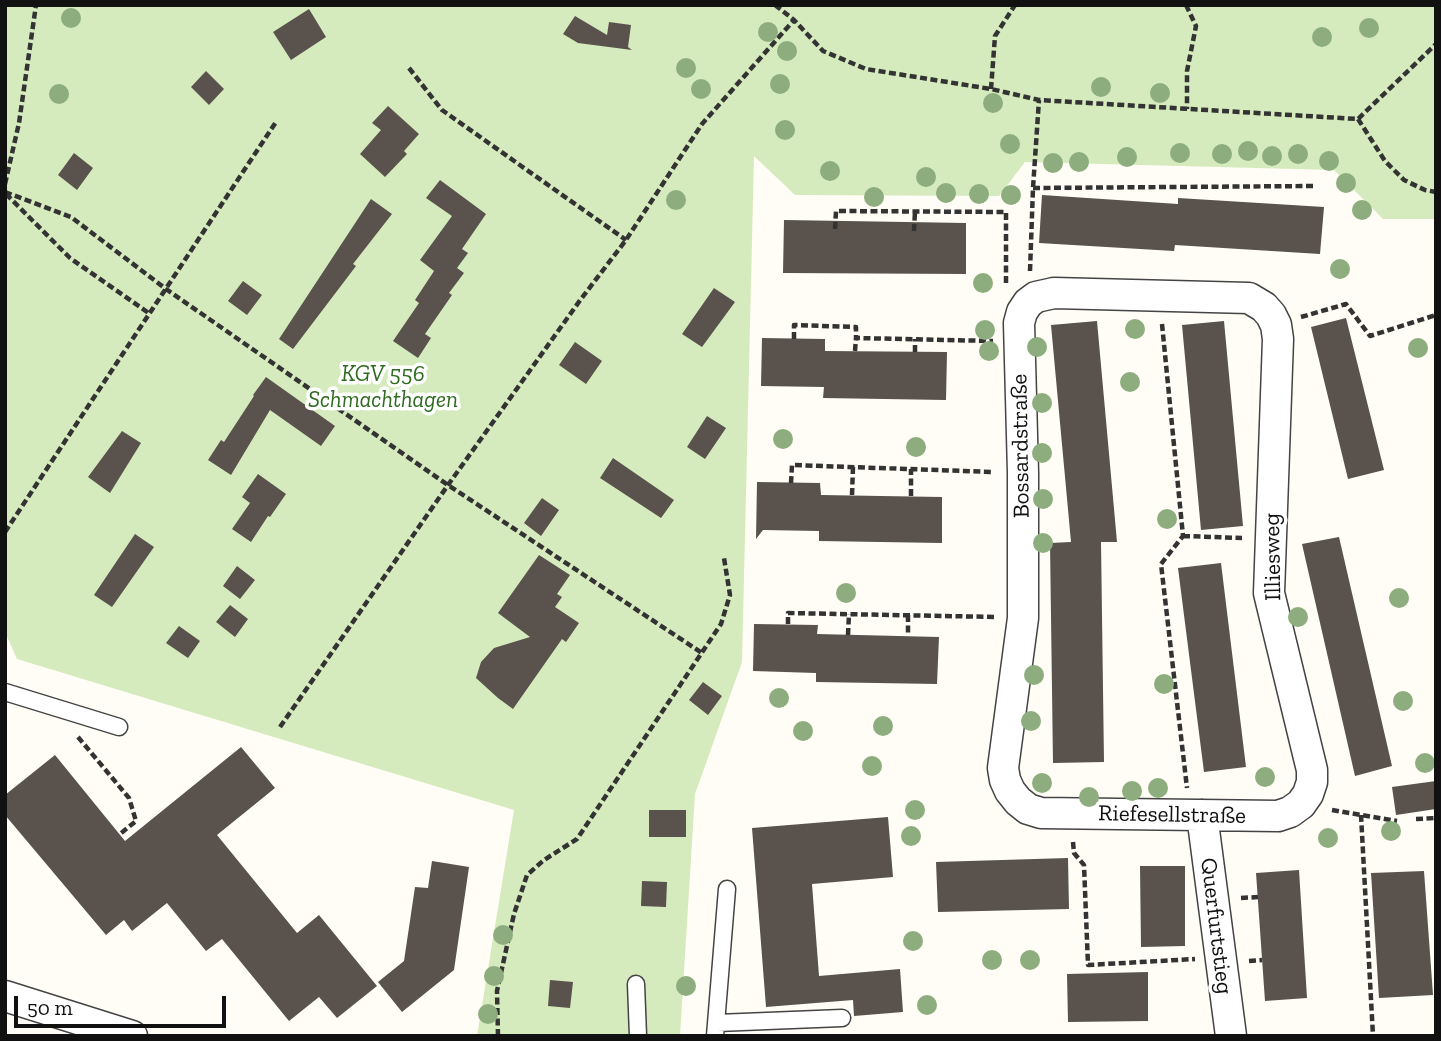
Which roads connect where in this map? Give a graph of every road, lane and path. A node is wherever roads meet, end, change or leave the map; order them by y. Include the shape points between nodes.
1 (36, 5) edge
2 (775, 5) edge
3 (1015, 5) edge
4 (1186, 5) edge
5 (794, 20) junction
6 (1436, 44) edge
7 (409, 68) dead end
8 (991, 89) junction
9 (1039, 100) junction
10 (1187, 109) junction
11 (1358, 119) junction
12 (276, 122) dead end
13 (5, 184) edge
14 (1313, 186) dead end
15 (1033, 188) junction
16 (1436, 192) edge
17 (5, 193) edge
18 (915, 211) junction
19 (835, 229) dead end
20 (914, 231) dead end
21 (626, 240) junction
22 (166, 289) junction
23 (1158, 296) junction
24 (1017, 299) junction
25 (150, 314) junction
26 (1436, 314) edge
27 (1270, 316) junction
28 (856, 338) junction
29 (794, 339) dead end
30 (915, 339) junction
31 (1019, 342) junction
32 (855, 351) dead end
33 (915, 352) dead end
34 (853, 467) junction
35 (911, 469) junction
36 (1023, 473) junction
37 (791, 483) dead end
38 (448, 485) junction
39 (852, 495) dead end
40 (911, 496) dead end
41 (5, 532) edge
42 (1183, 537) junction
43 (1271, 539) junction
44 (724, 558) dead end
45 (849, 614) junction
46 (908, 615) junction
47 (1023, 618) junction
48 (788, 624) dead end
49 (848, 635) dead end
50 (908, 636) dead end
51 (702, 653) junction
52 (5, 692) edge
53 (52, 707) junction
54 (119, 727) dead end
55 (280, 727) dead end
56 (1301, 804) junction
57 (1041, 813) joint
58 (1070, 814) junction
59 (1196, 815) junction
60 (1361, 815) junction
61 (1436, 818) edge
62 (1416, 819) dead end
63 (1397, 821) dead end
64 (120, 834) dead end
65 (727, 889) dead end
66 (1366, 915) junction
67 (1374, 915) dead end
68 (1369, 957) junction
69 (1377, 957) dead end
70 (1220, 958) junction
71 (636, 985) dead end
72 (5, 996) edge
73 (842, 1018) dead end
74 (716, 1029) edge
75 (132, 1036) edge
76 (498, 1036) edge
77 (638, 1036) edge
78 (1231, 1036) edge
79 (1373, 1036) edge

1 - 13 path
2 - 5 path
3 - 8 path via 995,36
4 - 10 path via 1196,26 1186,71
5 - 8 path via 823,51 866,69
5 - 21 path via 702,124
6 - 11 path
7 - 21 path via 442,110
8 - 9 path
9 - 10 path
9 - 15 path
10 - 11 path
11 - 16 path via 1385,161 1404,180
12 - 22 path
14 - 15 path
15 - 24 path
17 - 22 path via 71,217
17 - 25 path via 70,258
18 - 19 path via 835,211
18 - 20 path
18 - 24 path via 1006,212
21 - 38 path
22 - 25 path
22 - 38 path
23 - 24 street via 1054,293
23 - 27 street via 1249,298
23 - 42 path
24 - 31 street, Bossardstraße via 1022,312
25 - 41 path
26 - 27 path via 1370,337 1346,304
27 - 43 street, Illiesweg via 1278,339
28 - 29 path via 856,327 794,326
28 - 30 path
28 - 32 path
30 - 31 path
30 - 33 path
31 - 36 street, Bossardstraße
34 - 35 path
34 - 37 path via 792,465
34 - 39 path
35 - 36 path
35 - 40 path
36 - 47 street, Bossardstraße
38 - 51 path
38 - 55 path
42 - 43 path
42 - 59 path via 1161,564
43 - 56 street, Illiesweg via 1269,593 1312,770 1312,782
44 - 51 path via 730,595 721,624
45 - 46 path
45 - 48 path via 788,613
45 - 49 path
46 - 47 path
46 - 50 path
47 - 57 street, Bossardstraße via 1003,768 1018,801
51 - 76 path via 577,839 527,874 497,991
52 - 53 lane
53 - 54 lane
53 - 64 path via 129,798 136,821
56 - 59 street, Riefesellstraße via 1278,816
56 - 60 path
57 - 58 street, Riefesellstraße
58 - 59 street, Riefesellstraße
58 - 70 path via 1074,853 1084,865 1088,965
59 - 70 street, Querfurtstieg
60 - 63 path
60 - 66 path
61 - 62 path
65 - 74 lane
66 - 67 path
66 - 68 path
68 - 69 path
68 - 79 path
70 - 78 street, Querfurtstieg
71 - 77 lane
72 - 75 street
73 - 74 lane

